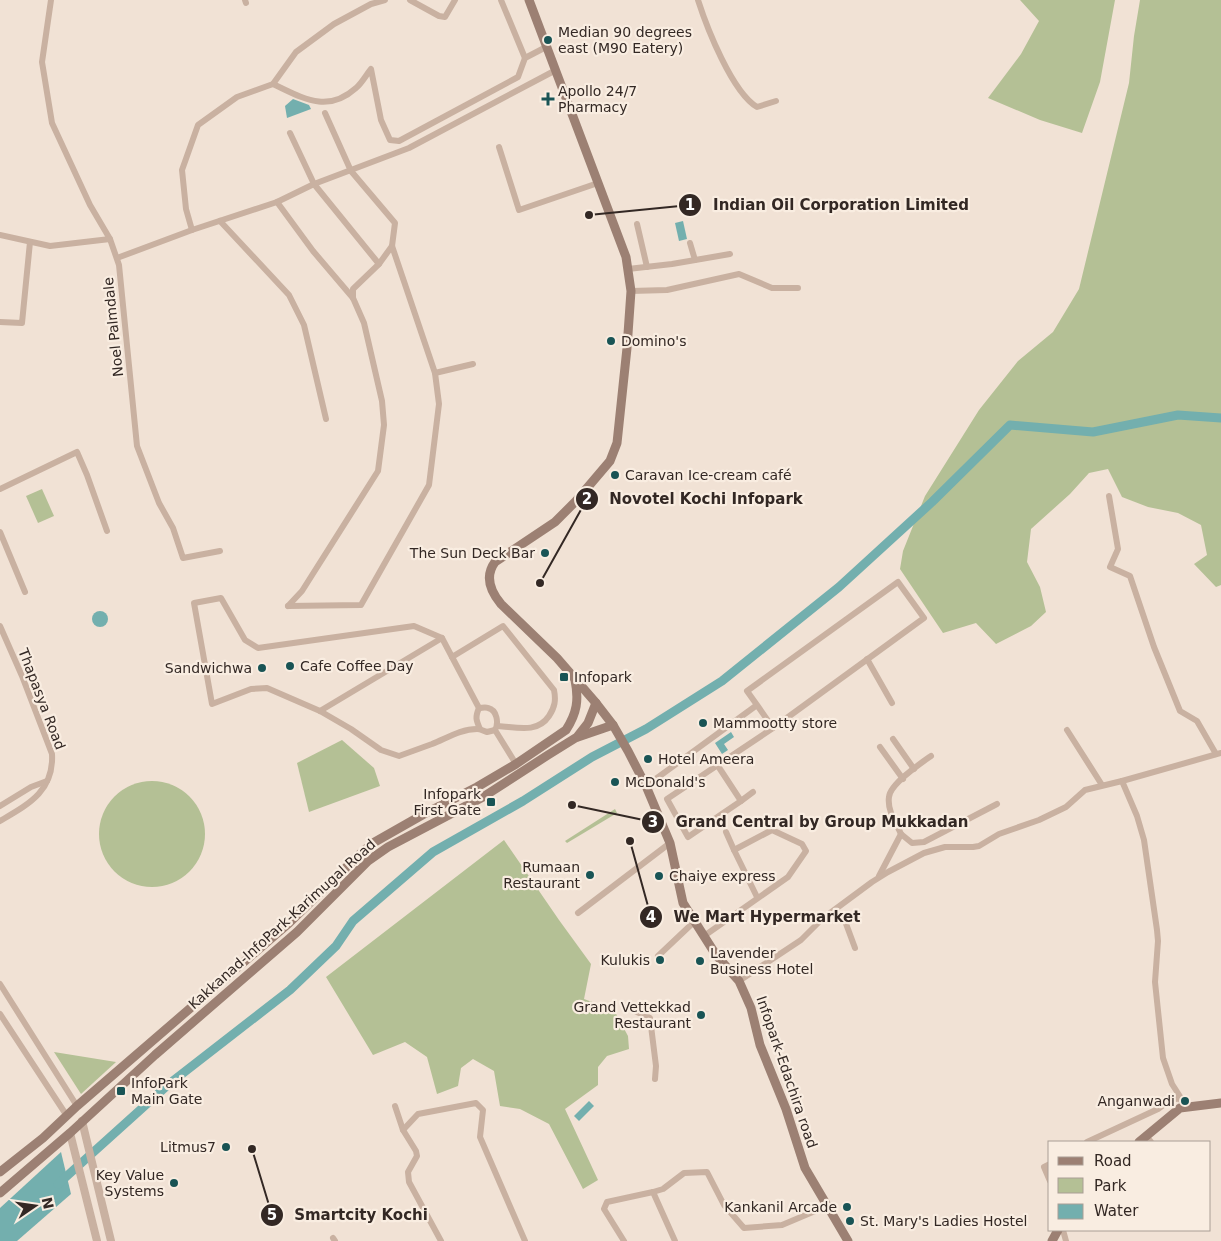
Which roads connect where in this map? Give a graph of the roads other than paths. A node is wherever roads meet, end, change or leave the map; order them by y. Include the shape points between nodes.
1 (51, 0) edge
2 (385, 0) edge
3 (410, 0) edge
4 (455, 0) edge
5 (501, 0) edge
6 (529, 0) edge
7 (698, 0) edge
8 (548, 46) junction
9 (525, 58) junction
10 (556, 70) junction
11 (273, 84) junction
12 (776, 101) dead end
13 (325, 113) dead end
14 (290, 133) dead end
15 (499, 147) dead end
16 (351, 171) junction
17 (314, 184) junction
18 (598, 184) junction
19 (277, 202) junction
20 (220, 221) junction
21 (637, 224) dead end
22 (192, 230) junction
23 (0, 235) edge
24 (110, 239) junction
25 (30, 242) junction
26 (690, 243) dead end
27 (392, 246) junction
28 (730, 254) dead end
29 (117, 258) junction
30 (695, 260) junction
31 (379, 264) junction
32 (647, 267) junction
33 (628, 269) junction
34 (798, 288) dead end
35 (631, 291) junction
36 (353, 298) junction
37 (0, 322) edge
38 (473, 364) dead end
39 (435, 373) junction
40 (326, 419) dead end
41 (0, 489) edge
42 (1109, 496) dead end
43 (107, 531) dead end
44 (0, 532) edge
45 (220, 550) dead end
46 (25, 592) dead end
47 (0, 626) edge
48 (442, 638) junction
49 (452, 657) junction
50 (867, 659) junction
51 (575, 680) junction
52 (596, 703) junction
53 (892, 703) dead end
54 (757, 705) junction
55 (479, 708) junction
56 (320, 711) junction
57 (614, 727) junction
58 (480, 728) junction
59 (496, 728) junction
60 (774, 728) junction
61 (1067, 730) dead end
62 (577, 737) junction
63 (893, 739) dead end
64 (880, 747) dead end
65 (1218, 753) edge
66 (931, 756) dead end
67 (516, 764) junction
68 (718, 766) junction
69 (914, 769) junction
70 (903, 779) junction
71 (47, 781) junction
72 (1122, 781) junction
73 (1102, 785) junction
74 (646, 786) junction
75 (754, 792) dead end
76 (742, 801) junction
77 (997, 804) dead end
78 (441, 805) junction
79 (0, 806) edge
80 (446, 816) junction
81 (0, 821) edge
82 (726, 832) dead end
83 (901, 834) junction
84 (670, 843) junction
85 (734, 850) junction
86 (879, 877) junction
87 (757, 897) junction
88 (834, 911) junction
89 (578, 912) dead end
90 (695, 921) junction
91 (704, 936) junction
92 (855, 948) dead end
93 (658, 956) dead end
94 (739, 981) junction
95 (0, 984) edge
96 (628, 1008) dead end
97 (0, 1014) edge
98 (655, 1079) dead end
99 (1181, 1098) junction
100 (1221, 1103) edge
101 (77, 1106) junction
102 (395, 1106) dead end
103 (1180, 1108) junction
104 (67, 1116) junction
105 (82, 1121) junction
106 (403, 1130) junction
107 (70, 1133) junction
108 (1149, 1139) edge
109 (1090, 1141) edge
110 (1048, 1165) edge
111 (0, 1172) edge
112 (1048, 1176) edge
113 (654, 1192) junction
114 (0, 1193) edge
115 (827, 1206) junction
116 (96, 1238) edge
117 (111, 1241) edge
118 (441, 1241) edge
119 (525, 1241) edge
120 (624, 1241) edge
121 (675, 1241) edge
122 (848, 1241) edge

1 - 24 street, Noel Palmdale via 42,62 52,123 90,205
2 - 11 street via 371,4 318,35 296,52
3 - 4 street via 445,17
5 - 9 street
6 - 8 main road
7 - 12 street via 718,52 741,92 757,107
8 - 9 street
8 - 10 main road
9 - 11 street via 518,77 399,141 390,140 381,120 371,70 357,88 336,102 310,101
10 - 16 street via 409,148
10 - 18 main road
11 - 22 street via 237,97 198,125 182,170
13 - 16 street
14 - 17 street
15 - 18 street via 519,210
16 - 17 street
16 - 27 street via 395,223
17 - 19 street
17 - 31 street
18 - 33 main road
19 - 20 street
19 - 36 street
20 - 22 street
20 - 40 street via 289,295 304,325
21 - 32 street
22 - 29 street
23 - 25 street
24 - 25 street via 50,246
24 - 29 street, Noel Palmdale
25 - 37 street via 22,323
26 - 30 street
27 - 31 street
27 - 39 street
28 - 30 street
29 - 45 street, Noel Palmdale via 137,446 183,558
30 - 32 street
31 - 36 street via 353,288
32 - 33 street
33 - 35 main road
34 - 35 street via 772,288 739,274 667,290
35 - 51 main road via 617,443 610,461 562,515 495,562 490,569 494,596
36 - 39 street via 364,323 382,400 384,425 378,471 302,591 288,606 361,605 429,485 439,404
38 - 39 street
41 - 43 street via 77,452
42 - 65 street via 1118,549 1110,567 1130,576 1180,711 1197,721
44 - 46 street
47 - 71 street, Thapasya Road via 52,754
48 - 49 street
48 - 56 street
48 - 56 street via 414,626 258,648 245,640 221,598 194,603 212,704 251,689 267,688
49 - 55 street
49 - 59 street via 503,626 554,690 553,710 544,723 526,729
50 - 53 street
50 - 54 street via 924,618 898,582 747,691
50 - 60 street
51 - 52 main road
51 - 67 main road, Kakkanad-InfoPark-Karimugal Road via 577,708 566,730
52 - 57 main road, Infopark-Edachira road
52 - 62 main road, Kakkanad-InfoPark-Karimugal Road via 588,723
54 - 60 street
54 - 74 street
55 - 58 street via 476,720
55 - 59 street via 494,712
56 - 58 street via 381,750 399,756 448,736
57 - 62 main road
57 - 74 main road, Infopark-Edachira road
58 - 59 street via 488,732
59 - 67 street
60 - 68 street
61 - 73 street
62 - 80 main road, Kakkanad-InfoPark-Karimugal Road via 483,797
63 - 69 street
64 - 70 street
65 - 72 street
66 - 69 street
67 - 78 main road, Kakkanad-InfoPark-Karimugal Road
68 - 76 street
68 - 76 street via 667,799 688,837
69 - 70 street
70 - 83 street via 888,796 890,812
71 - 79 street
71 - 81 street, Thapasya Road via 39,796
72 - 73 street
72 - 99 street via 1144,840 1157,936 1155,982 1163,1058
73 - 86 street via 1085,790 1052,814 999,834 979,846 945,847 924,853
74 - 84 main road, Infopark-Edachira road
75 - 76 street
77 - 83 street via 924,842 912,843
78 - 80 main road
78 - 101 main road, Kakkanad-InfoPark-Karimugal Road via 360,853 289,923
80 - 105 main road, Kakkanad-InfoPark-Karimugal Road via 368,861 297,932
82 - 85 street
83 - 86 street
84 - 89 street
84 - 90 main road, Infopark-Edachira road via 683,903
85 - 87 street
85 - 87 street via 772,830 802,844 806,851 788,877
86 - 88 street
87 - 91 street
88 - 92 street via 845,920
88 - 94 street via 801,940
90 - 91 main road, Infopark-Edachira road
90 - 93 street
91 - 94 main road, Infopark-Edachira road
94 - 115 main road, Infopark-Edachira road via 805,1168
95 - 101 street
96 - 98 street via 650,1018
97 - 104 street
99 - 103 street
99 - 109 street via 1170,1100 1158,1109
100 - 103 main road
101 - 104 main road, Kakkanad-InfoPark-Karimugal Road
102 - 106 street
103 - 108 main road
104 - 111 main road, Kakkanad-InfoPark-Karimugal Road
105 - 107 main road, Kakkanad-InfoPark-Karimugal Road
105 - 117 street
106 - 118 street via 417,1156 408,1172 409,1182
106 - 119 street via 418,1114 476,1103 483,1110 480,1137
107 - 114 main road, Kakkanad-InfoPark-Karimugal Road
107 - 116 street
110 - 112 street via 1044,1167
113 - 115 street via 684,1173 707,1172 724,1205 744,1228 782,1225
113 - 120 street via 608,1202 604,1208
113 - 121 street
115 - 122 main road, Infopark-Edachira road

